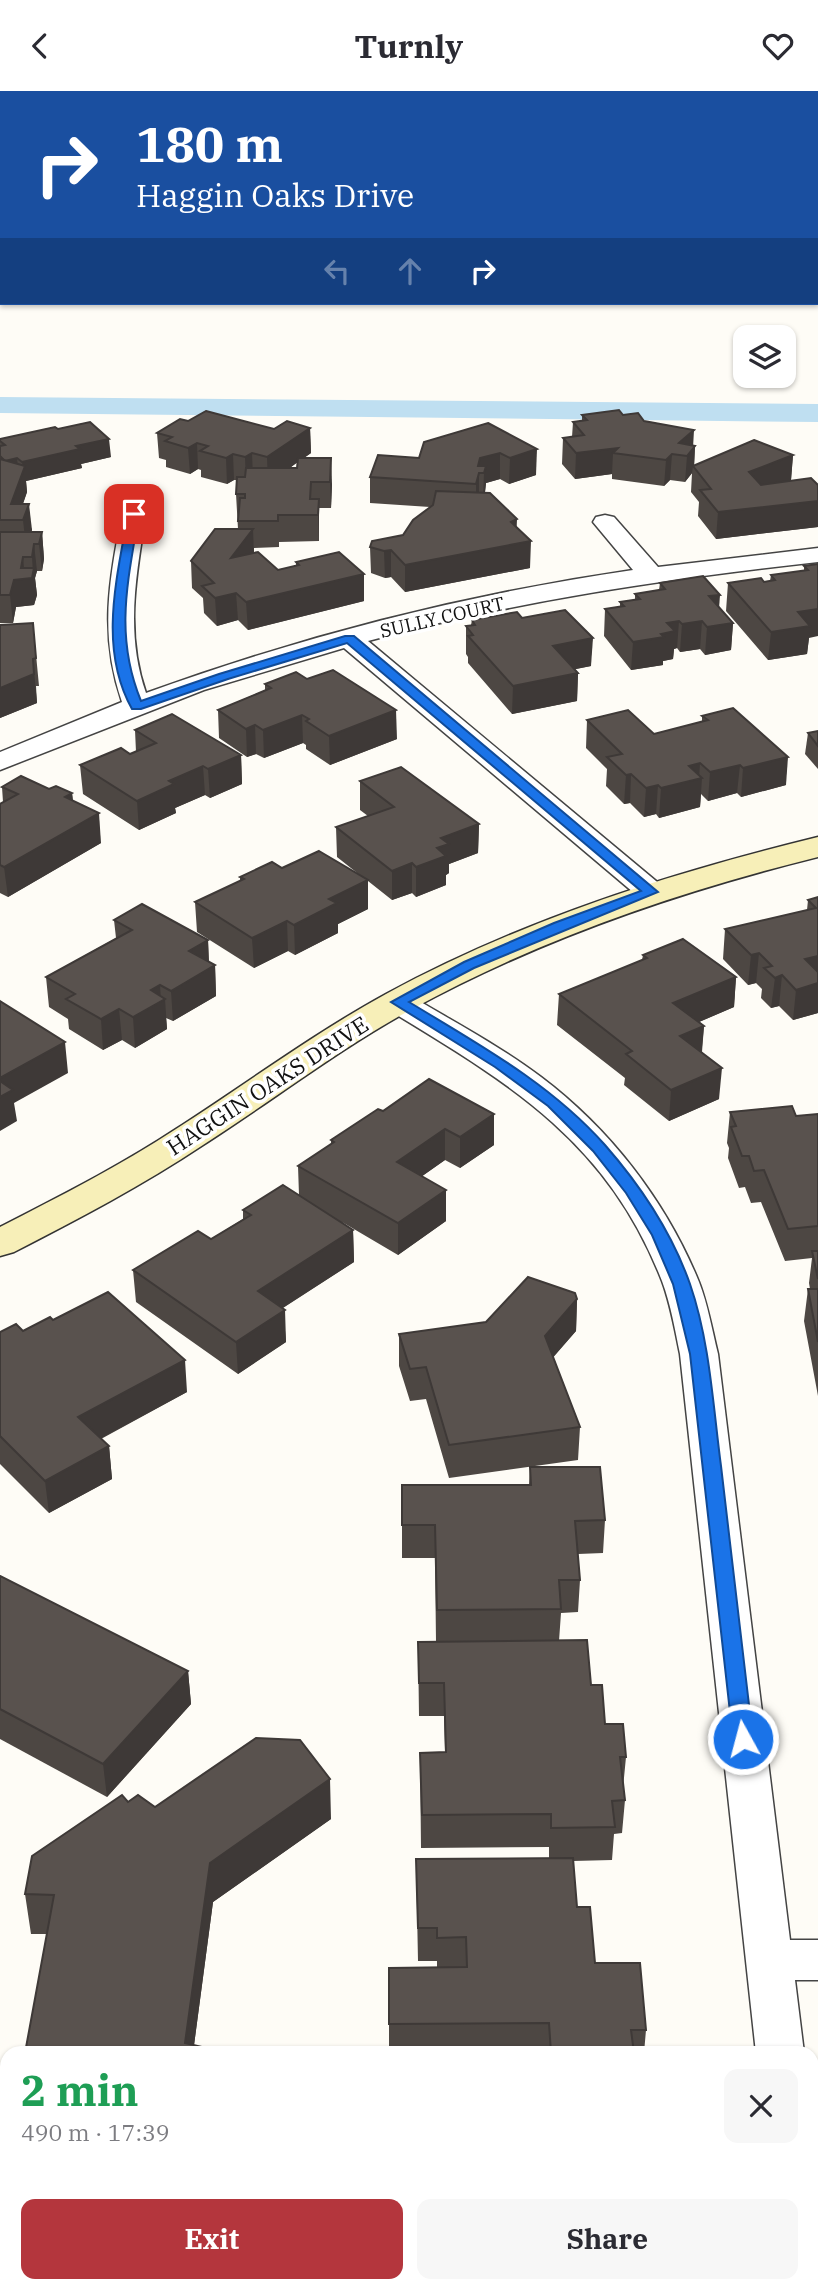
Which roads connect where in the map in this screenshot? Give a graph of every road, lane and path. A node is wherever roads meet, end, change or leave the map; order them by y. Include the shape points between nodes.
1 (134, 514) dead end
2 (605, 522) dead end
3 (818, 555) edge
4 (651, 575) junction
5 (349, 639) junction
6 (137, 706) junction
7 (0, 762) edge
8 (818, 847) edge
9 (651, 892) junction
10 (398, 1002) junction
11 (0, 1243) edge
12 (769, 1960) junction
13 (818, 1960) edge
14 (779, 2046) edge

1 - 6 street via 118,606 118,641
2 - 4 street
3 - 4 street, SULLY COURT
4 - 5 street, SULLY COURT via 497,604
5 - 6 street, SULLY COURT
5 - 9 street
6 - 7 street, SULLY COURT
8 - 9 street, HAGGIN OAKS DRIVE
9 - 10 street, HAGGIN OAKS DRIVE via 469,965
10 - 11 street, HAGGIN OAKS DRIVE via 187,1139
10 - 12 street via 500,1063 553,1103 632,1190 660,1235 682,1284 699,1354
12 - 13 street
12 - 14 street

